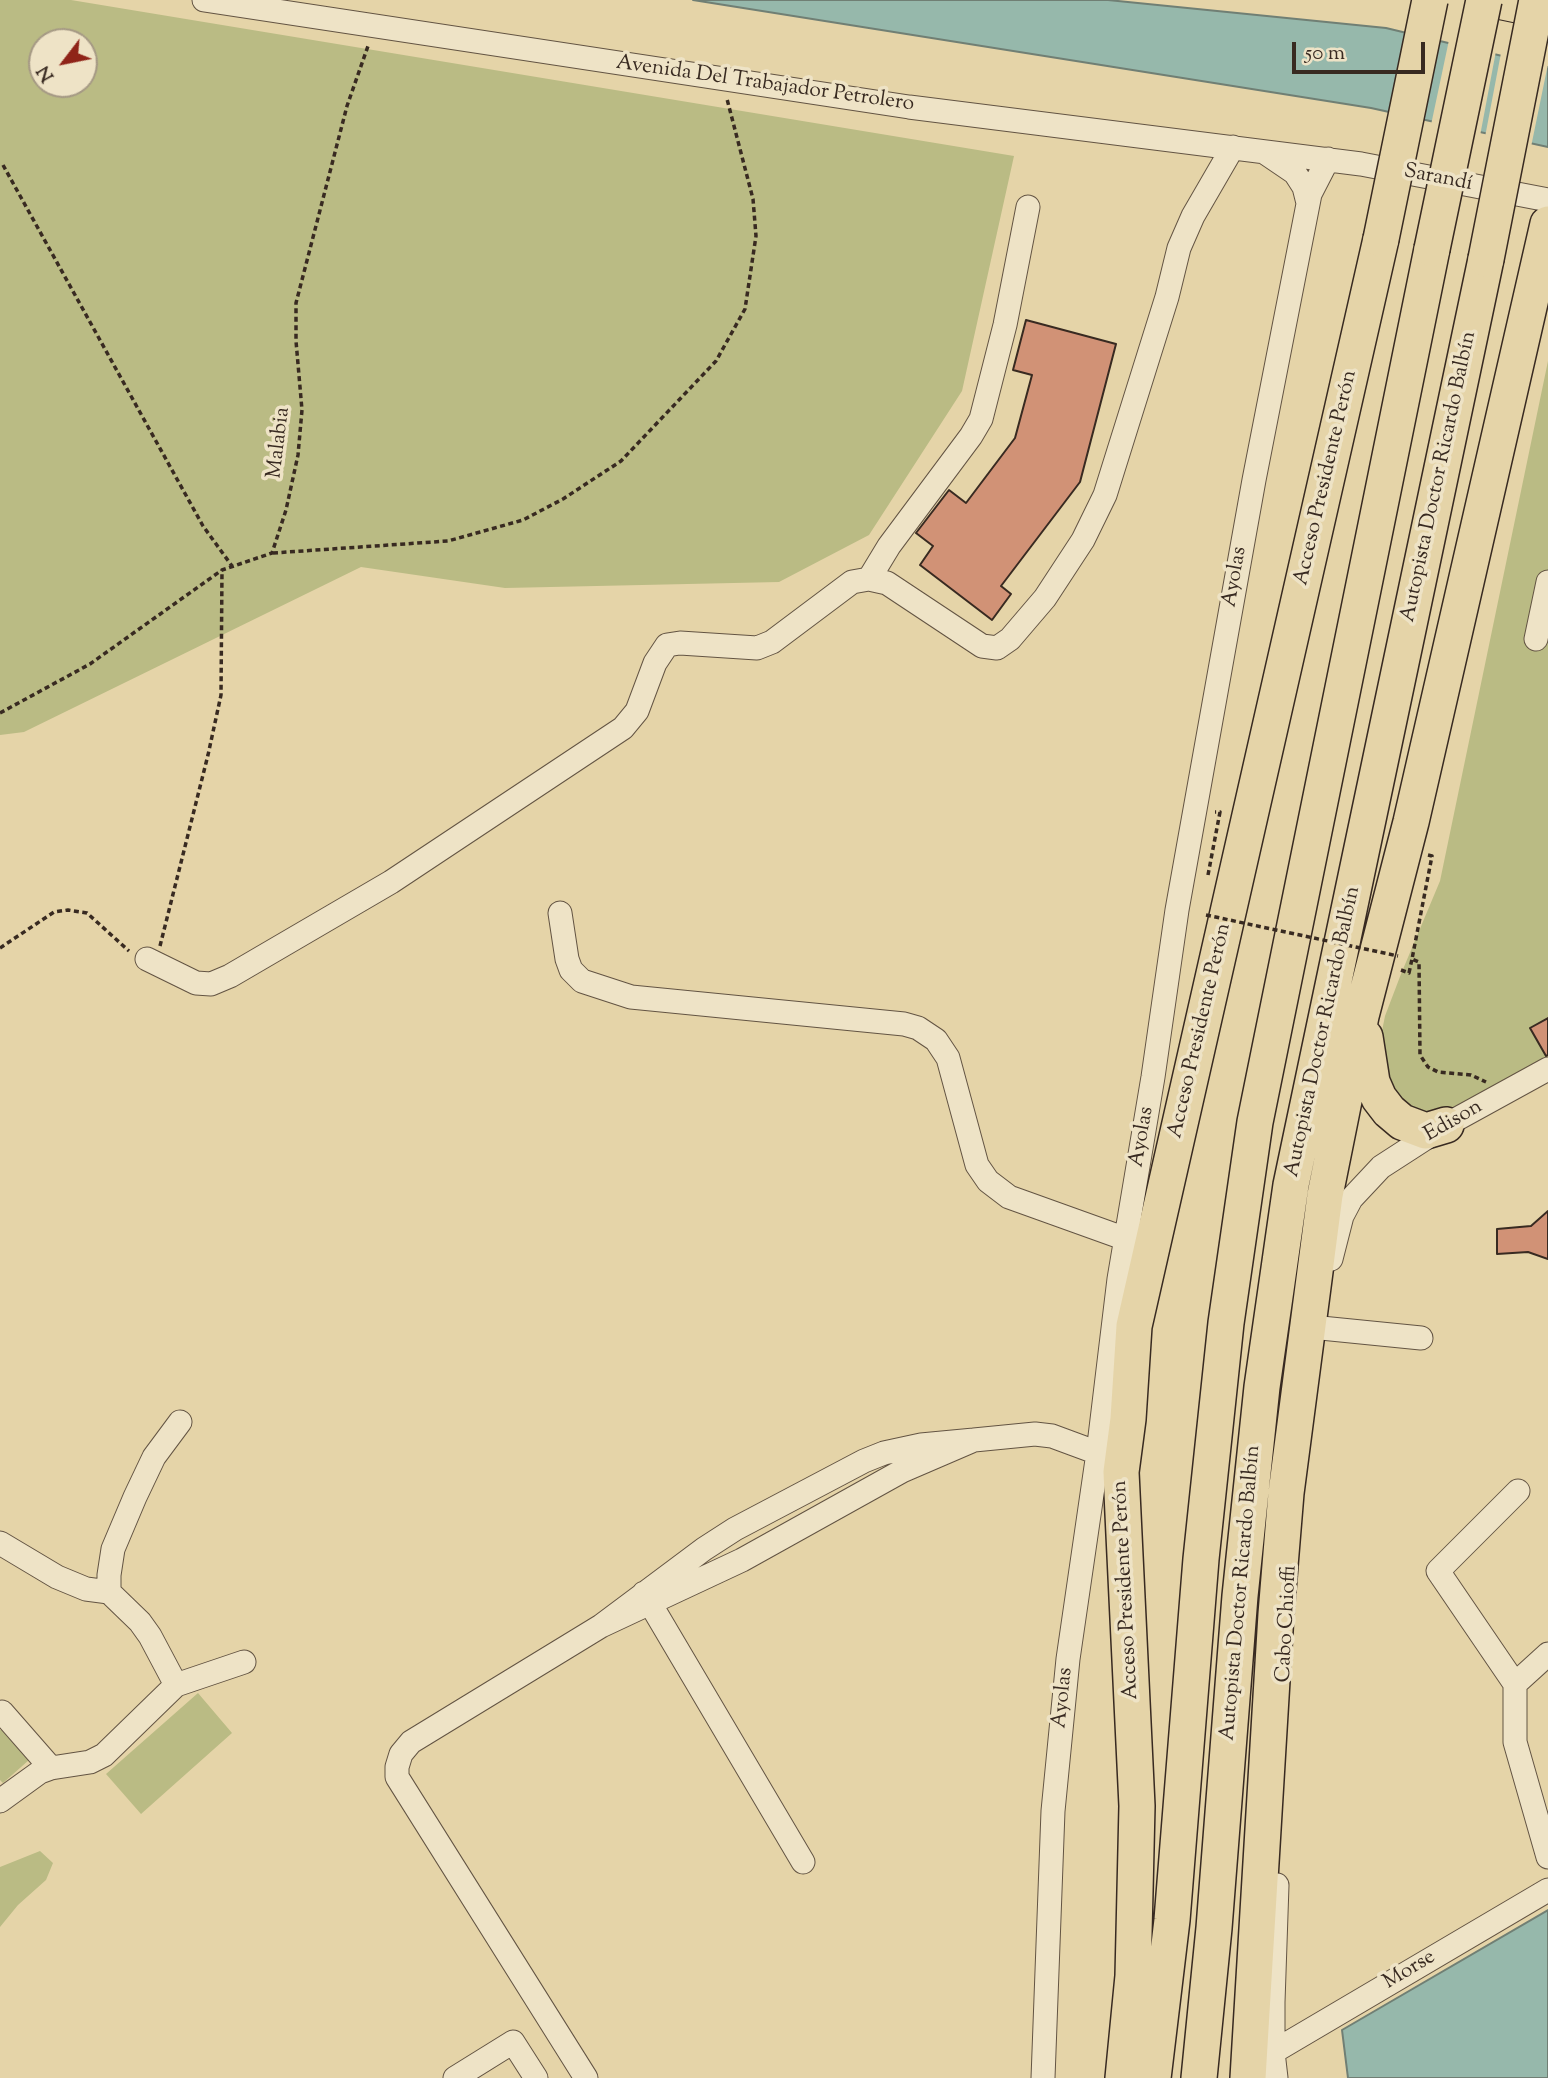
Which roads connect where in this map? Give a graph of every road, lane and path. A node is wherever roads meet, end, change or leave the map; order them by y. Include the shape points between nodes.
1 (204, 0) edge
2 (1430, 0) edge
3 (1482, 0) edge
4 (1537, 0) edge
5 (1548, 13) edge
6 (375, 27) junction
7 (726, 79) junction
8 (1233, 147) junction
9 (1260, 150) junction
10 (1328, 159) junction
11 (3, 165) dead end
12 (1548, 200) edge
13 (1308, 203) junction
14 (1028, 207) dead end
15 (1548, 224) edge
16 (272, 553) junction
17 (232, 566) junction
18 (222, 570) junction
19 (869, 579) junction
20 (1548, 582) edge
21 (1536, 639) dead end
22 (0, 713) edge
23 (1425, 855) dead end
24 (560, 913) dead end
25 (1206, 915) dead end
26 (0, 948) edge
27 (1398, 956) dead end
28 (1404, 958) dead end
29 (147, 959) junction
30 (1412, 959) junction
31 (1361, 1016) junction
32 (1548, 1069) edge
33 (1498, 1097) junction
34 (1447, 1125) junction
35 (1365, 1181) joint
36 (1125, 1239) junction
37 (1321, 1328) junction
38 (1421, 1338) dead end
39 (180, 1422) dead end
40 (1110, 1462) junction
41 (1518, 1491) dead end
42 (0, 1543) edge
43 (109, 1592) junction
44 (647, 1599) junction
45 (1548, 1654) edge
46 (244, 1662) dead end
47 (1515, 1684) junction
48 (176, 1685) junction
49 (0, 1713) edge
50 (51, 1768) junction
51 (0, 1801) edge
52 (1548, 1857) edge
53 (803, 1863) dead end
54 (1548, 1890) edge
55 (1273, 2052) junction
56 (455, 2078) edge
57 (536, 2078) edge
58 (586, 2078) edge
59 (1043, 2078) edge
60 (1123, 2078) edge
61 (1153, 2078) edge
62 (1199, 2078) edge
63 (1248, 2078) edge
64 (1276, 2078) edge

1 - 6 street, Avenida Del Trabajador Petrolero
2 - 40 highway, Acceso Presidente Perón, bridge via 1381,239 1134,1325
3 - 5 main road
3 - 61 highway, Autopista Doctor Ricardo Balbín, bridge via 1255,1122 1226,1323 1201,1559 1172,1920
4 - 62 highway, Autopista Doctor Ricardo Balbín, bridge via 1291,1185 1262,1387 1240,1596
6 - 7 street, Avenida Del Trabajador Petrolero
6 - 16 path, Malabia via 347,106 296,303 302,410 298,455
7 - 8 street, Avenida Del Trabajador Petrolero
7 - 16 path via 727,101 753,199 756,236 745,309 716,361 621,461 523,520 449,541
8 - 9 street, Avenida Del Trabajador Petrolero
8 - 19 street via 1179,248 1105,495 1083,540 1045,598 997,648 982,646 887,583
9 - 10 street, Avenida Del Trabajador Petrolero
9 - 13 street via 1295,173
10 - 12 street, Sarandí
10 - 13 street, Ayolas
11 - 17 path via 203,526
13 - 36 street, Ayolas via 1194,814
14 - 19 street via 981,419
15 - 31 highway via 1411,822
16 - 17 path
17 - 18 path
18 - 22 path via 90,664
18 - 29 path via 221,695 159,949
19 - 29 street via 852,582 772,642 757,648 667,646 637,711 623,728 391,882 230,976 211,984 195,983
20 - 21 street
23 - 30 path via 1433,856
24 - 36 street via 571,970 582,981 621,994 918,1028 936,1040 948,1058 977,1165 988,1181 1009,1197
25 - 27 path, bridge
26 - 29 path via 54,912 68,910 87,913 127,950
28 - 30 path via 1401,971 1409,973
30 - 33 path via 1419,962 1420,1055 1438,1072 1483,1080
31 - 34 highway via 1372,1082 1389,1111 1426,1131
31 - 63 highway via 1325,1195 1286,1493
32 - 33 street, Edison
33 - 34 street, Edison
34 - 35 street, Edison
35 - 37 street, Cabo Chioffi via 1342,1216
36 - 40 street, Ayolas via 1110,1345
37 - 38 street
37 - 55 street, Cabo Chioffi via 1291,1560
39 - 43 street via 154,1457 113,1549
40 - 44 street via 1052,1436 974,1440 902,1471 743,1560
40 - 59 street, Ayolas via 1068,1659 1053,1811
40 - 60 highway, Acceso Presidente Perón via 1137,1806 1132,1976
41 - 47 street via 1438,1571
42 - 43 street via 57,1577
43 - 48 street via 140,1622
44 - 53 street
44 - 58 street via 411,1742 397,1767 397,1777
45 - 47 street
46 - 48 street
47 - 52 street via 1515,1742
48 - 50 street via 104,1755
49 - 50 street
50 - 51 street
54 - 55 street, Morse
55 - 64 street, Cabo Chioffi
56 - 57 street via 513,2042

